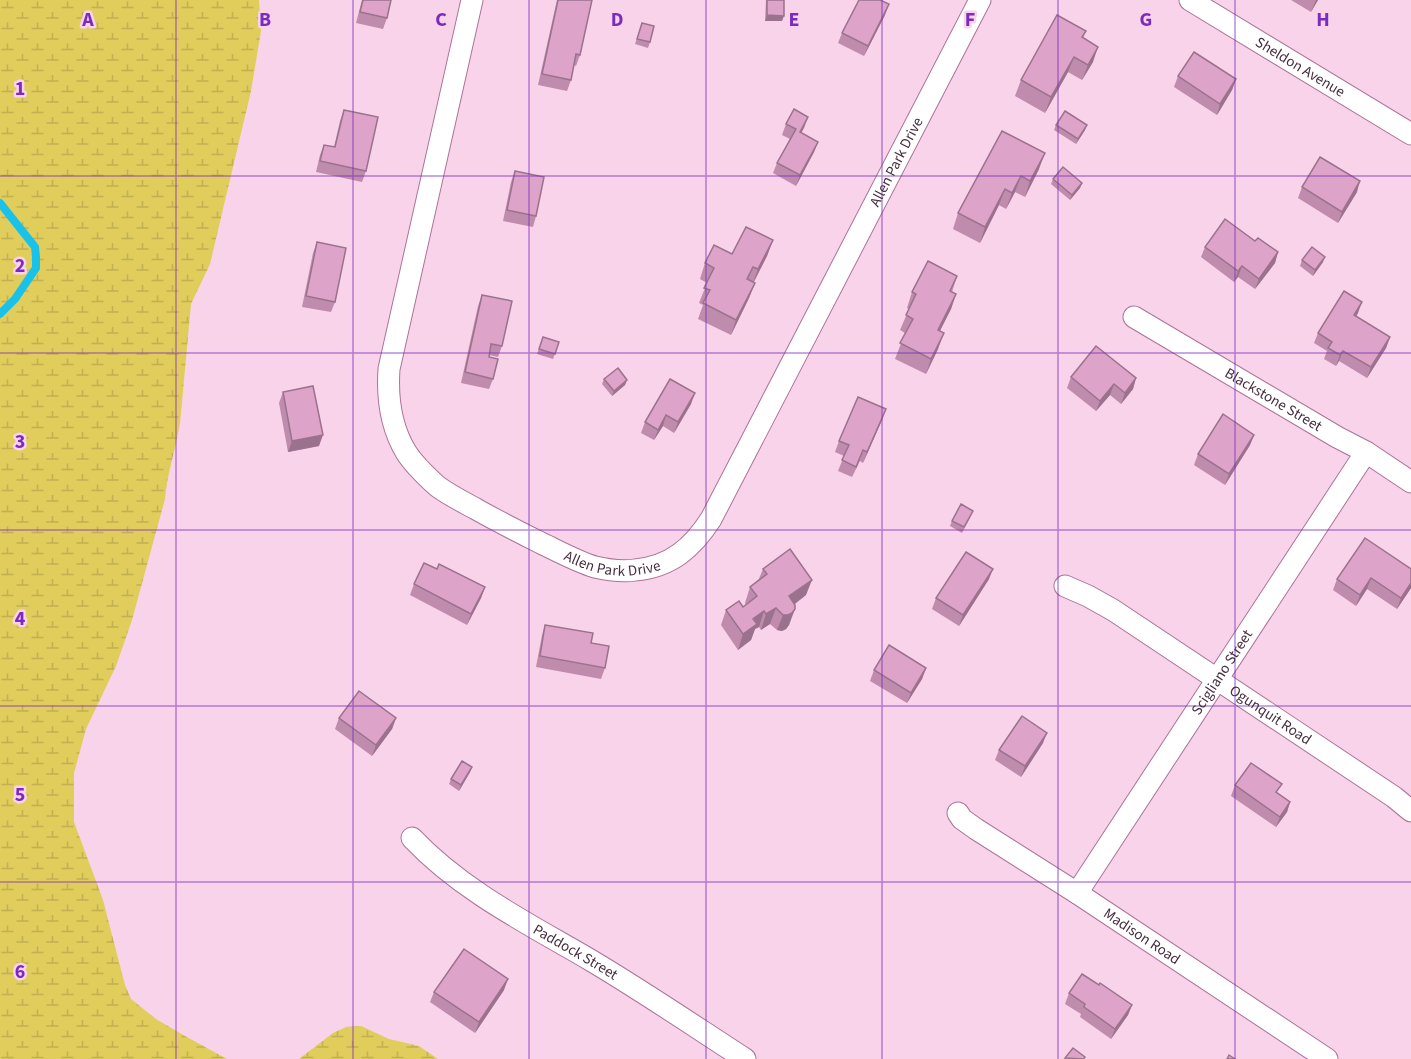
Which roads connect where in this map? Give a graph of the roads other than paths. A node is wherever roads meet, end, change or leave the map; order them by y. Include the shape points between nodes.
1 (472, 0) edge
2 (980, 0) edge
3 (1190, 0) edge
4 (1411, 134) edge
5 (1134, 317) dead end
6 (1366, 452) junction
7 (1411, 482) edge
8 (1065, 586) dead end
9 (1218, 679) junction
10 (1411, 811) edge
11 (958, 813) dead end
12 (412, 838) dead end
13 (1077, 893) junction
14 (745, 1059) edge
15 (1326, 1059) edge

1 - 2 street, Allen Park Drive via 389,369 391,414 407,453 426,476 451,496 583,563 625,571 652,567 677,557 697,540 711,519
3 - 4 street, Sheldon Avenue
5 - 6 street, Blackstone Street
6 - 7 street, Blackstone Street
6 - 9 street, Scigliano Street
8 - 9 street, Ogunquit Road via 1113,610
9 - 10 street, Ogunquit Road
9 - 13 street, Scigliano Street
11 - 13 street, Madison Road via 976,830
12 - 14 street, Paddock Street via 474,890
13 - 15 street, Madison Road

